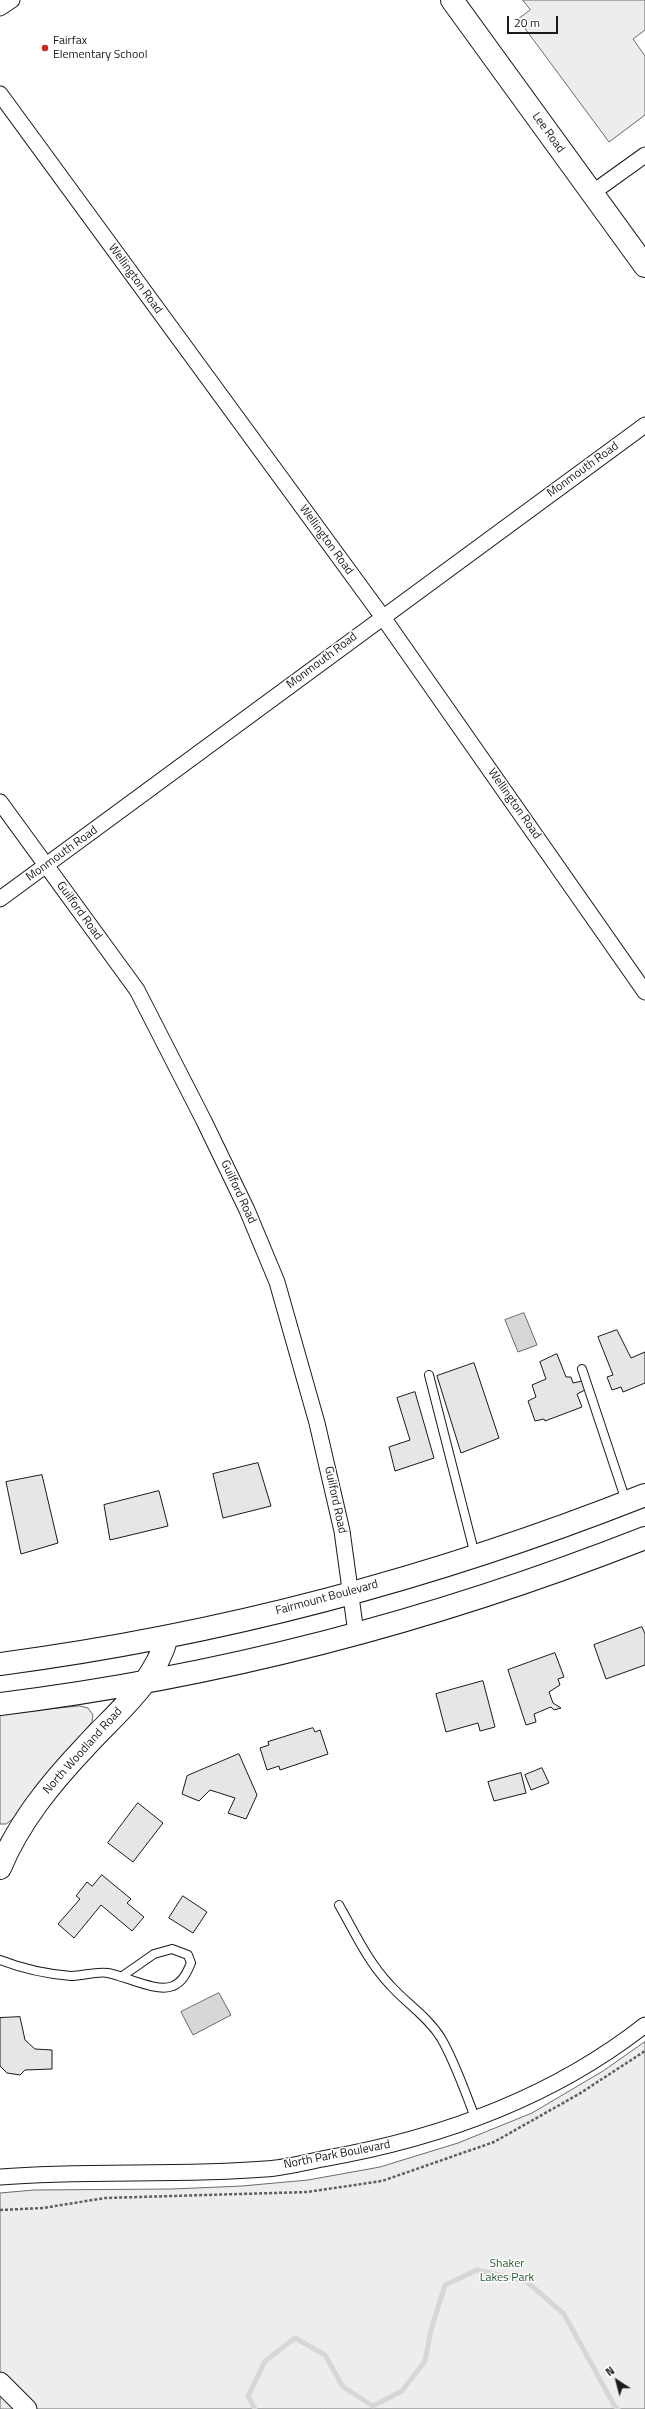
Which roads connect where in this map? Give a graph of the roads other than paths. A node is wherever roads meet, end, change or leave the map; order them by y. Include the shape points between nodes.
1 (12, 0) edge
2 (452, 0) edge
3 (0, 8) edge
4 (0, 94) edge
5 (645, 155) edge
6 (592, 193) junction
7 (645, 266) edge
8 (645, 424) edge
9 (382, 616) junction
10 (0, 802) edge
11 (46, 866) junction
12 (0, 899) edge
13 (645, 992) edge
14 (582, 1369) dead end
15 (429, 1375) dead end
16 (636, 1499) edge
17 (645, 1538) edge
18 (475, 1556) junction
19 (352, 1593) junction
20 (356, 1633) junction
21 (168, 1637) junction
22 (0, 1664) edge
23 (146, 1681) junction
24 (0, 1704) edge
25 (0, 1868) edge
26 (339, 1905) dead end
27 (0, 1960) edge
28 (121, 1977) junction
29 (645, 2025) edge
30 (476, 2120) junction
31 (0, 2177) edge
32 (0, 2382) edge
33 (27, 2409) edge

1 - 3 street
2 - 6 main road, Lee Road
4 - 9 street, Wellington Road
5 - 6 street
6 - 7 main road, Lee Road
8 - 9 street, Monmouth Road
9 - 11 street, Monmouth Road
9 - 13 street, Wellington Road
10 - 11 street, Guilford Road
11 - 12 street, Monmouth Road
11 - 19 street, Guilford Road via 137,990 250,1217 277,1282 317,1423 342,1531
14 - 16 lane
15 - 18 lane
16 - 18 main road, Fairmount Boulevard
17 - 20 main road via 504,1589
18 - 19 main road, Fairmount Boulevard
19 - 20 street, Guilford Road
19 - 21 main road, Fairmount Boulevard
20 - 23 main road
21 - 22 main road, Fairmount Boulevard
21 - 23 main road, North Woodland Road via 157,1665
23 - 24 main road
23 - 25 main road, North Woodland Road via 48,1787 23,1824
26 - 30 lane via 371,1961 390,1986 440,2037 454,2063
27 - 28 lane via 28,1971 72,1976 106,1973
28 - 28 lane via 154,1986 172,1987 185,1977 191,1963 188,1955 172,1949 154,1954
29 - 30 street, North Park Boulevard via 625,2041 567,2077
30 - 31 street, North Park Boulevard via 371,2151 267,2169
32 - 33 street

